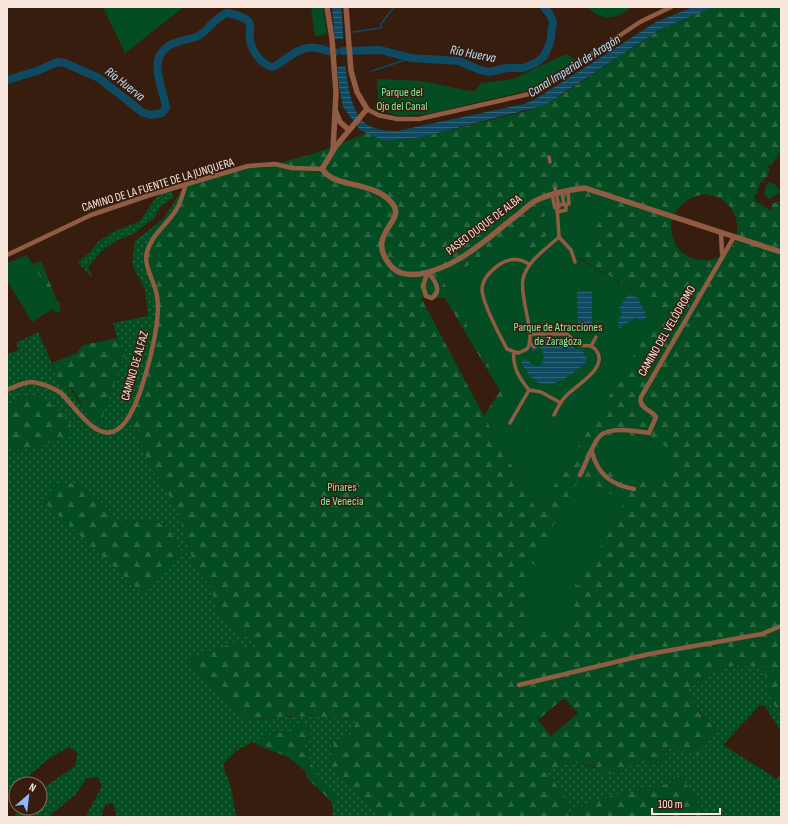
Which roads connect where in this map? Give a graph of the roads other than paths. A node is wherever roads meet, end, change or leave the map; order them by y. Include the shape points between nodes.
1 (327, 7) edge
2 (346, 7) edge
3 (670, 7) edge
4 (335, 108) junction
5 (367, 109) junction
6 (351, 128) junction
7 (333, 150) junction
8 (549, 157) dead end
9 (550, 162) dead end
10 (322, 169) junction
11 (186, 184) junction
12 (559, 192) junction
13 (561, 205) junction
14 (562, 211) junction
15 (721, 233) junction
16 (559, 237) junction
17 (734, 237) junction
18 (781, 252) edge
19 (722, 254) junction
20 (7, 255) edge
21 (575, 262) dead end
22 (529, 264) junction
23 (436, 270) junction
24 (427, 273) junction
25 (433, 278) junction
26 (531, 334) junction
27 (596, 336) dead end
28 (529, 342) junction
29 (591, 346) junction
30 (534, 347) dead end
31 (514, 352) junction
32 (7, 390) edge
33 (529, 390) junction
34 (561, 403) junction
35 (554, 416) dead end
36 (510, 423) dead end
37 (592, 452) junction
38 (580, 475) dead end
39 (634, 489) dead end
40 (781, 626) edge
41 (519, 685) dead end

1 - 4 street via 332,38
2 - 5 street via 351,66 357,92
3 - 5 street via 640,22 529,94 409,120 386,117
4 - 6 street via 340,122
4 - 7 street
5 - 6 street
6 - 7 street
7 - 10 street
8 - 9 street
10 - 11 street, CAMINO DE LA FUENTE DE LA JUNQUERA via 258,164
10 - 24 street, PASEO DUQUE DE ALBA via 335,180 368,187 390,200 396,213 382,236 384,257 400,273
11 - 20 street, CAMINO DE LA FUENTE DE LA JUNQUERA via 86,217
11 - 32 street, CAMINO DE ALFAZ via 176,210 154,237 146,253 147,265 157,296 156,332 151,356 132,411 122,427 113,432 100,431 85,422 59,392 46,386 31,382
12 - 13 street
12 - 13 street
12 - 13 street via 569,204
12 - 15 street, PASEO DUQUE DE ALBA via 585,188 593,190
12 - 23 street, PASEO DUQUE DE ALBA via 533,202 469,254 453,264
13 - 14 street
13 - 14 street
14 - 16 street
15 - 17 street, PASEO DUQUE DE ALBA
15 - 19 street
16 - 21 street via 571,250
16 - 22 street
17 - 18 street, PASEO DUQUE DE ALBA
17 - 19 street, CAMINO DEL VELÓDROMO
19 - 37 street, CAMINO DEL VELÓDROMO via 640,398 643,407 656,417 649,433 626,430 609,432 601,435
22 - 26 street via 523,280
22 - 31 street via 518,260 505,261 488,274 482,290 493,322 507,349
23 - 24 street, PASEO DUQUE DE ALBA
23 - 25 street
24 - 25 street
24 - 25 street via 423,288 429,298 438,292
26 - 28 street
26 - 29 street via 567,334 579,345
27 - 29 street
28 - 30 street
28 - 31 street via 527,348 518,353
29 - 34 street via 599,358 598,366 565,396
31 - 33 street via 513,360 518,374
33 - 34 street via 541,392
33 - 36 street
34 - 35 street
37 - 38 street
37 - 39 street via 599,470 607,480 621,487
40 - 41 street via 762,634 649,654

